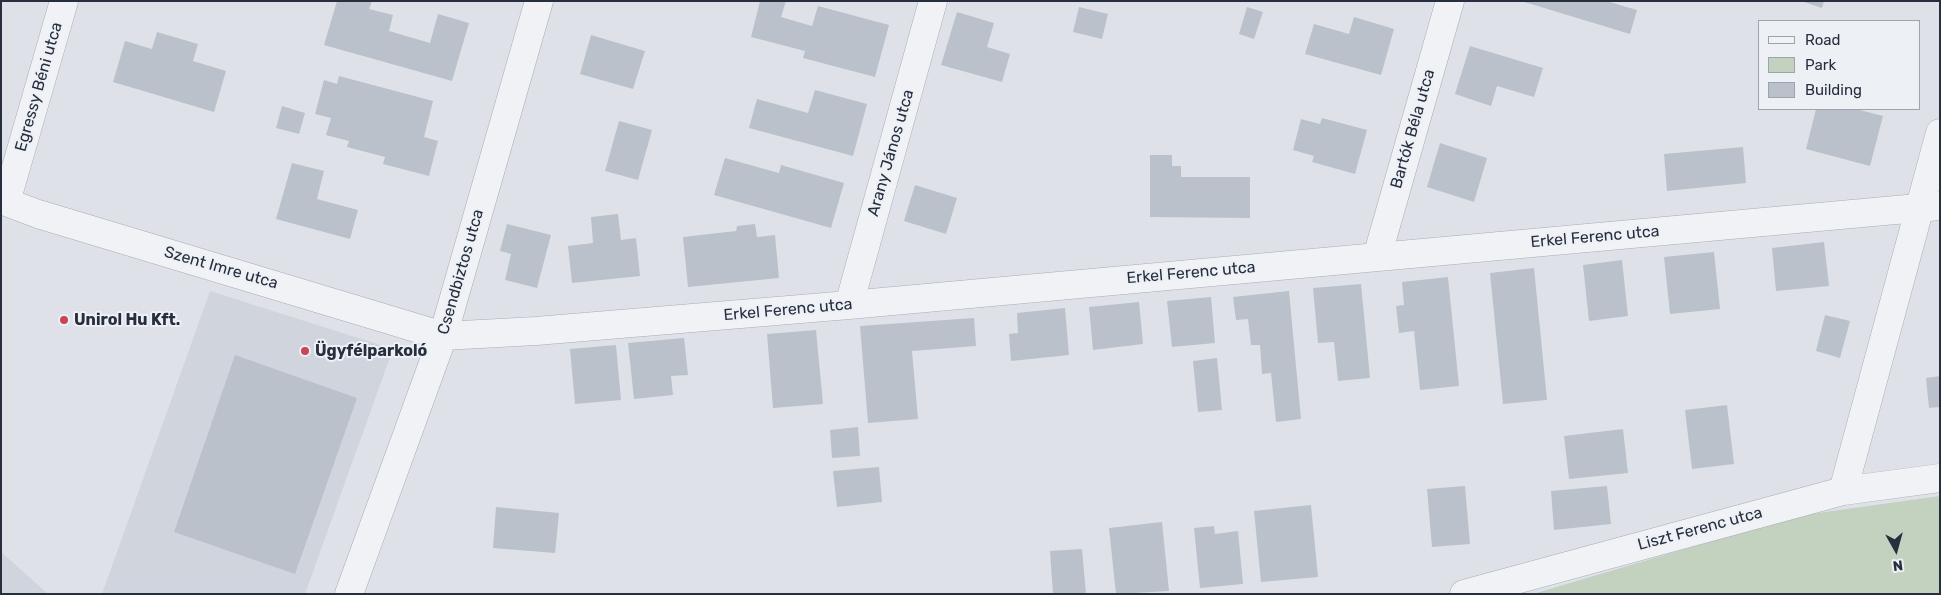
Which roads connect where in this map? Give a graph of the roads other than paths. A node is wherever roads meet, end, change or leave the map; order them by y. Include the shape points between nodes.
1 (64, 1) edge
2 (539, 1) edge
3 (933, 1) edge
4 (1450, 1) edge
5 (1940, 133) edge
6 (4, 200) edge
7 (1929, 206) edge
8 (1377, 256) junction
9 (849, 305) junction
10 (443, 336) junction
11 (1940, 478) edge
12 (1843, 491) junction
13 (349, 594) edge
14 (1464, 594) edge

1 - 6 street, Egressy Béni utca
2 - 10 street, Csendbiztos utca
3 - 9 street, Arany János utca
4 - 8 street, Bartók Béla utca
5 - 7 street
6 - 10 street, Szent Imre utca via 38,214
7 - 8 street, Erkel Ferenc utca
7 - 12 street
8 - 9 street, Erkel Ferenc utca
9 - 10 street, Erkel Ferenc utca via 536,332
10 - 13 street, Csendbiztos utca
11 - 12 street, Liszt Ferenc utca
12 - 14 street, Liszt Ferenc utca

